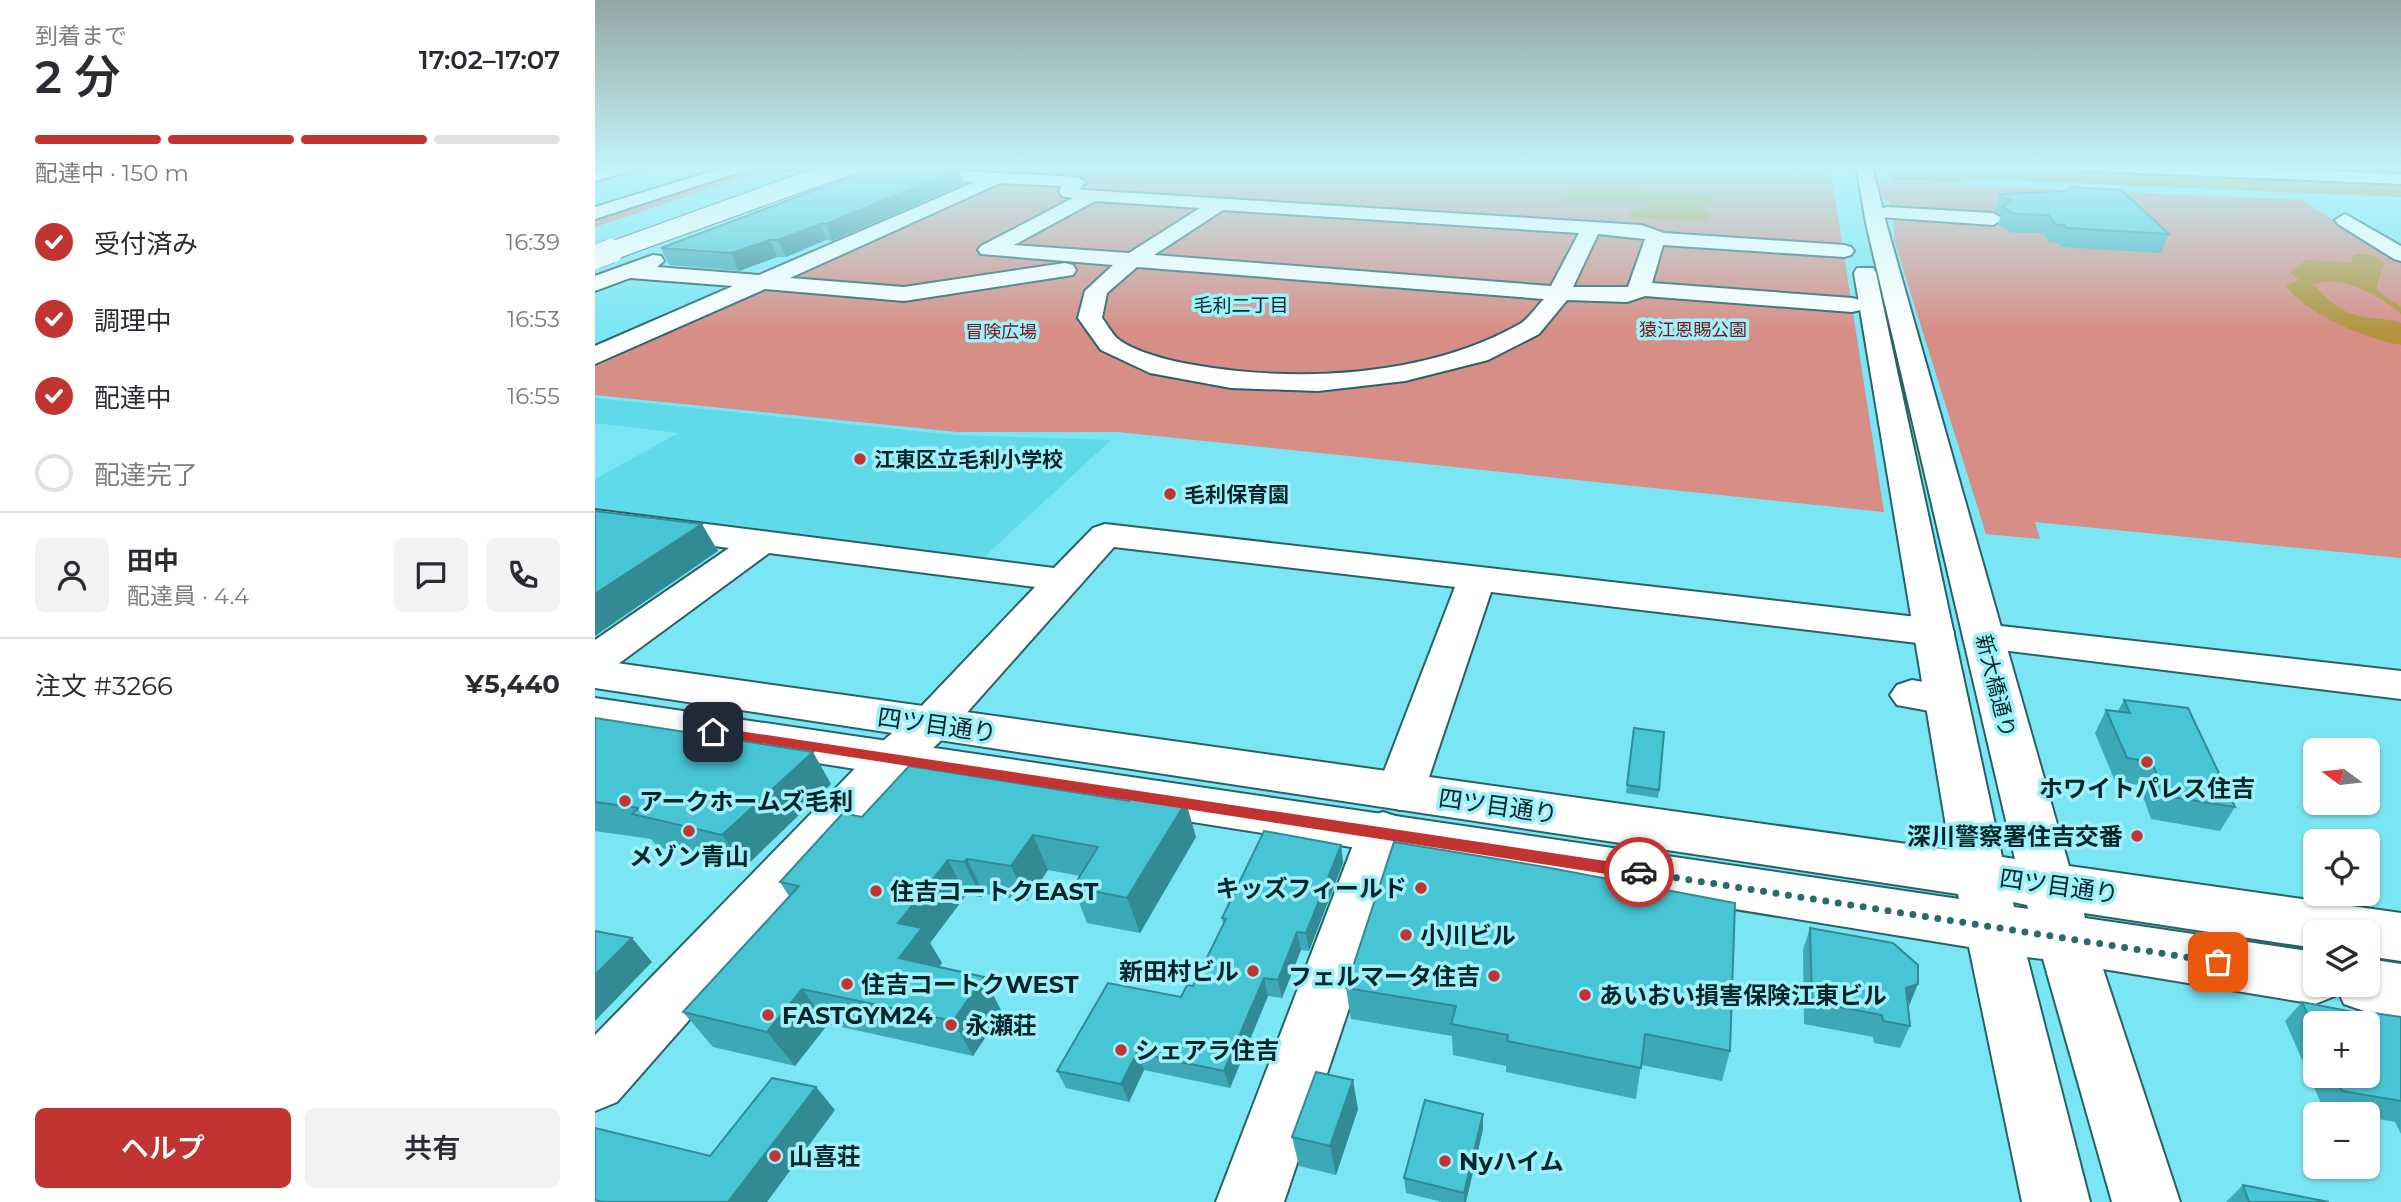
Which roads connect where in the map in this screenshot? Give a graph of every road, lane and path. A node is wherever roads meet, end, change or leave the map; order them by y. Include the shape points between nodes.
1 (626, 221) edge
2 (656, 221) edge
3 (677, 221) edge
4 (695, 221) edge
5 (901, 221) edge
6 (1015, 221) edge
7 (1018, 221) edge
8 (1027, 221) edge
9 (1196, 221) edge
10 (1390, 221) edge
11 (1867, 221) edge
12 (1875, 221) edge
13 (2347, 221) edge
14 (988, 228) dead end
15 (595, 231) edge
16 (1588, 234) junction
17 (1151, 237) junction
18 (1655, 238) junction
19 (595, 242) edge
20 (1787, 245) junction
21 (990, 249) junction
22 (595, 250) edge
23 (1844, 251) dead end
24 (1266, 254) junction
25 (2401, 255) edge
26 (667, 256) edge
27 (595, 257) edge
28 (1134, 260) junction
29 (1249, 269) junction
30 (629, 271) junction
31 (1441, 275) junction
32 (761, 283) junction
33 (595, 284) edge
34 (1563, 285) junction
35 (1638, 289) junction
36 (904, 294) junction
37 (1790, 304) junction
38 (1852, 305) dead end
39 (1490, 348) junction
40 (595, 356) edge
41 (1515, 361) dead end
42 (595, 520) edge
43 (762, 541) junction
44 (1477, 579) junction
45 (1064, 580) junction
46 (1934, 632) junction
47 (1983, 636) junction
48 (595, 660) edge
49 (595, 674) edge
50 (2401, 685) edge
51 (595, 713) edge
52 (931, 724) junction
53 (891, 760) junction
54 (1391, 812) junction
55 (1985, 902) junction
56 (2056, 912) junction
57 (2401, 937) edge
58 (2303, 975) edge
59 (2380, 988) edge
60 (2401, 991) edge
61 (595, 1080) edge
62 (1250, 1202) edge
63 (2056, 1202) edge
64 (2146, 1202) edge

1 - 15 main road
2 - 19 main road
3 - 22 main road, bridge
4 - 27 main road, bridge
5 - 32 main road
6 - 14 main road
7 - 21 main road
8 - 17 main road
9 - 17 main road
10 - 16 main road
11 - 46 main road, 新大橋通り
12 - 47 main road, 新大橋通り
13 - 25 main road
16 - 18 main road via 1649,232
16 - 34 main road
17 - 24 main road
17 - 28 main road
18 - 20 main road
18 - 35 main road
20 - 23 main road
20 - 37 main road
21 - 28 main road
21 - 36 main road
24 - 29 main road
24 - 31 main road
26 - 30 main road
28 - 29 main road
28 - 36 main road
28 - 39 main road via 1096,291 1090,318 1110,345 1159,367 1231,380 1318,383 1405,373
29 - 31 main road
30 - 32 main road
30 - 33 main road
31 - 34 main road
32 - 36 main road
32 - 40 main road
34 - 35 main road via 1626,295
34 - 39 main road via 1530,329
35 - 37 main road
37 - 38 main road
39 - 41 main road
42 - 43 main road
43 - 45 main road
43 - 48 main road
44 - 45 main road via 1105,535
44 - 46 main road
44 - 54 main road
45 - 52 main road
46 - 55 main road, 新大橋通り via 1929,697
47 - 50 main road
47 - 56 main road, 新大橋通り
49 - 52 main road, 四ツ目通り
51 - 53 main road, 四ツ目通り
52 - 53 main road
52 - 54 main road, 四ツ目通り
53 - 54 main road, 四ツ目通り
53 - 61 main road
54 - 55 main road, 四ツ目通り
54 - 62 main road
55 - 56 main road, 四ツ目通り
55 - 63 main road, 新大橋通り
56 - 57 main road, 四ツ目通り
56 - 58 main road, 四ツ目通り
56 - 64 main road, 新大橋通り
59 - 60 main road

